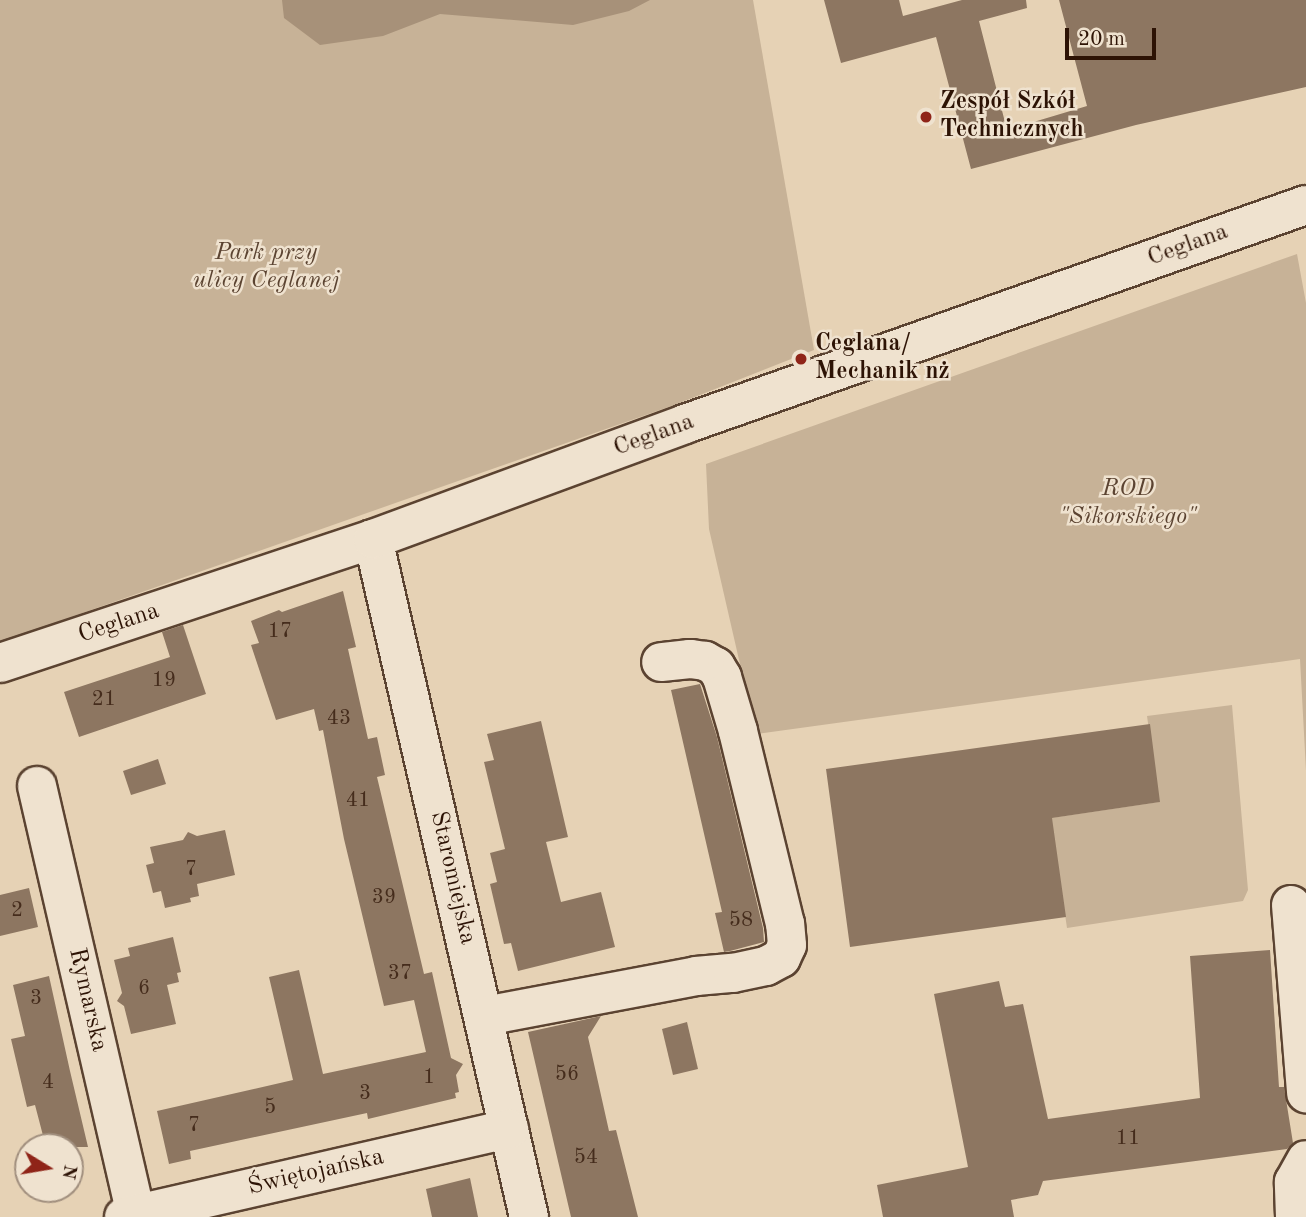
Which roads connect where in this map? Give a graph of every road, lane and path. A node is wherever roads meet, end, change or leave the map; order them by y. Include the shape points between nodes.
1 (1306, 205) edge
2 (373, 540) junction
3 (662, 662) dead end
4 (0, 663) edge
5 (37, 786) dead end
6 (1291, 905) dead end
7 (485, 1016) junction
8 (1306, 1093) edge
9 (509, 1129) junction
10 (1306, 1160) edge
11 (130, 1216) edge
12 (529, 1217) edge
13 (1295, 1217) edge

1 - 2 street, Ceglana via 685,424
2 - 4 street, Ceglana
2 - 7 street, Staromiejska
3 - 7 street via 705,661 722,677 785,924 787,945 781,958 733,973
5 - 11 street, Rymarska
6 - 8 street
7 - 9 street, Staromiejska
9 - 11 street, Świętojańska
9 - 12 street, Staromiejska
10 - 13 street via 1294,1182

